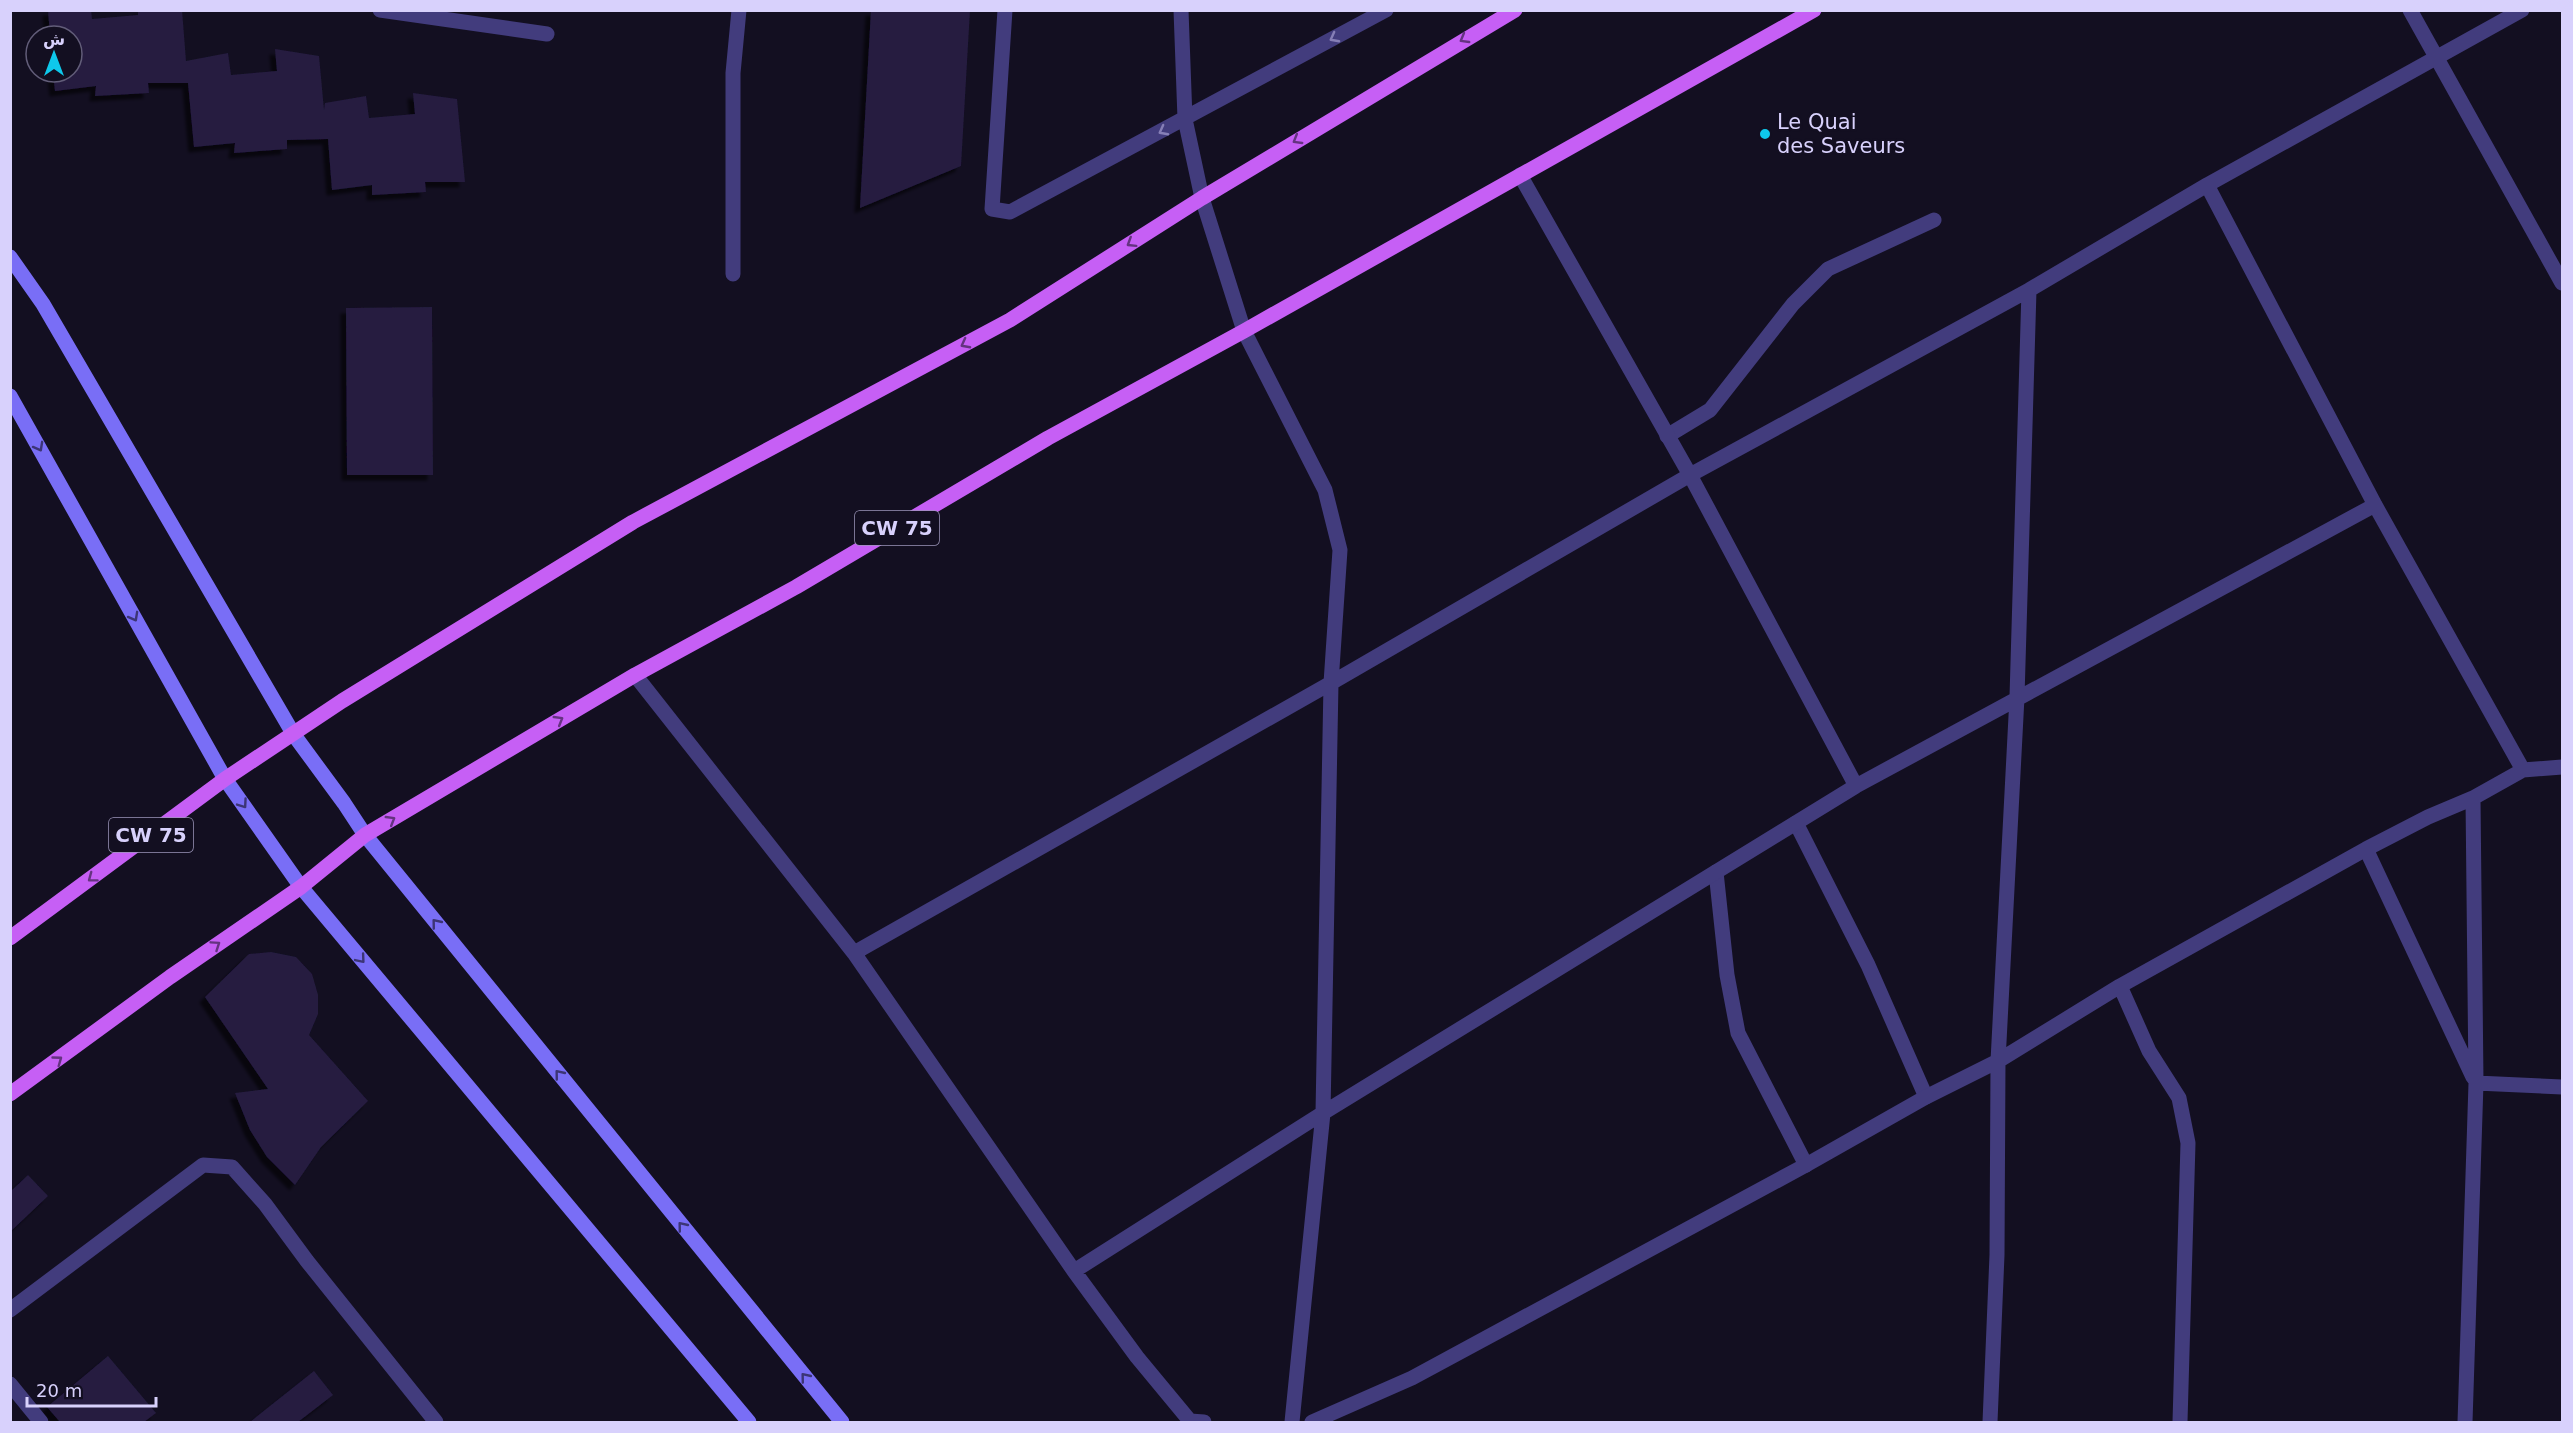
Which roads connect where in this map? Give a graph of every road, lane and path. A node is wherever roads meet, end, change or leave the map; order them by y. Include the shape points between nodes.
1 (380, 10) edge
2 (740, 10) edge
3 (1005, 10) edge
4 (1181, 10) edge
5 (1386, 10) edge
6 (1515, 10) edge
7 (1814, 10) edge
8 (2410, 10) edge
9 (2522, 10) edge
10 (547, 34) dead end
11 (2436, 56) junction
12 (1185, 119) junction
13 (1520, 175) junction
14 (2207, 185) junction
15 (1202, 198) junction
16 (1934, 220) dead end
17 (10, 257) edge
18 (732, 274) dead end
19 (2562, 283) edge
20 (2029, 290) junction
21 (1244, 331) junction
22 (10, 396) edge
23 (1667, 436) junction
24 (1690, 475) junction
25 (2375, 505) junction
26 (635, 675) junction
27 (1332, 684) junction
28 (2017, 697) junction
29 (294, 735) junction
30 (2562, 767) edge
31 (2523, 770) junction
32 (225, 779) junction
33 (1856, 786) junction
34 (2473, 798) junction
35 (1796, 823) junction
36 (365, 835) junction
37 (2366, 849) junction
38 (1716, 872) junction
39 (301, 887) junction
40 (10, 938) edge
41 (854, 953) junction
42 (2120, 986) junction
43 (1998, 1060) junction
44 (2476, 1083) junction
45 (2562, 1087) edge
46 (10, 1094) edge
47 (1926, 1097) junction
48 (1323, 1113) junction
49 (1806, 1165) junction
50 (1074, 1271) junction
51 (10, 1310) edge
52 (10, 1384) edge
53 (41, 1422) edge
54 (436, 1422) edge
55 (749, 1422) edge
56 (842, 1422) edge
57 (1204, 1422) edge
58 (1292, 1422) edge
59 (1312, 1422) edge
60 (1990, 1422) edge
61 (2180, 1422) edge
62 (2465, 1422) edge

1 - 10 street
2 - 18 street via 733,73
12 -> 3 street via 1010,212 992,209
4 - 12 street
5 -> 12 street
6 -> 15 main road, CW 75
7 - 13 main road, CW 75
8 - 11 street
9 - 11 street
11 - 14 street
11 - 19 street
12 - 15 street
13 - 21 main road, CW 75
13 - 23 street
14 - 20 street
14 - 25 street
15 - 21 street
15 -> 29 main road, CW 75 via 1010,320 633,522 342,701
16 - 23 street via 1828,269 1793,304 1710,410
17 - 29 main road via 43,304
20 - 24 street
20 - 28 street
21 - 26 main road, CW 75 via 1048,438 796,587
21 - 27 street via 1325,490 1340,549
22 -> 32 main road
23 - 24 street
24 - 27 street
24 - 33 street
25 - 28 street
25 - 31 street
36 -> 26 main road, CW 75
26 - 41 street
27 - 41 street
27 - 48 street
28 - 33 street
28 - 43 street
29 - 32 main road, CW 75
29 - 36 main road
30 - 31 street
31 - 34 street
32 -> 39 main road
32 -> 40 main road, CW 75
33 - 35 street
34 - 37 street
34 - 44 street
35 - 38 street
35 - 47 street via 1868,965
36 - 39 main road, CW 75
56 -> 36 main road
37 - 42 street
37 - 44 street
38 - 48 street
38 - 49 street via 1726,975 1738,1033
46 -> 39 main road, CW 75
39 -> 55 main road
41 - 50 street
42 - 43 street
42 - 61 street via 2149,1051 2179,1098 2188,1143
43 - 47 street
43 - 60 street via 1997,1255
44 - 45 street
44 - 62 street
47 - 49 street
48 - 50 street
48 - 58 street
49 - 59 street via 1412,1378
50 - 57 street via 1190,1421
51 - 54 street via 203,1165 232,1167
52 - 53 street

